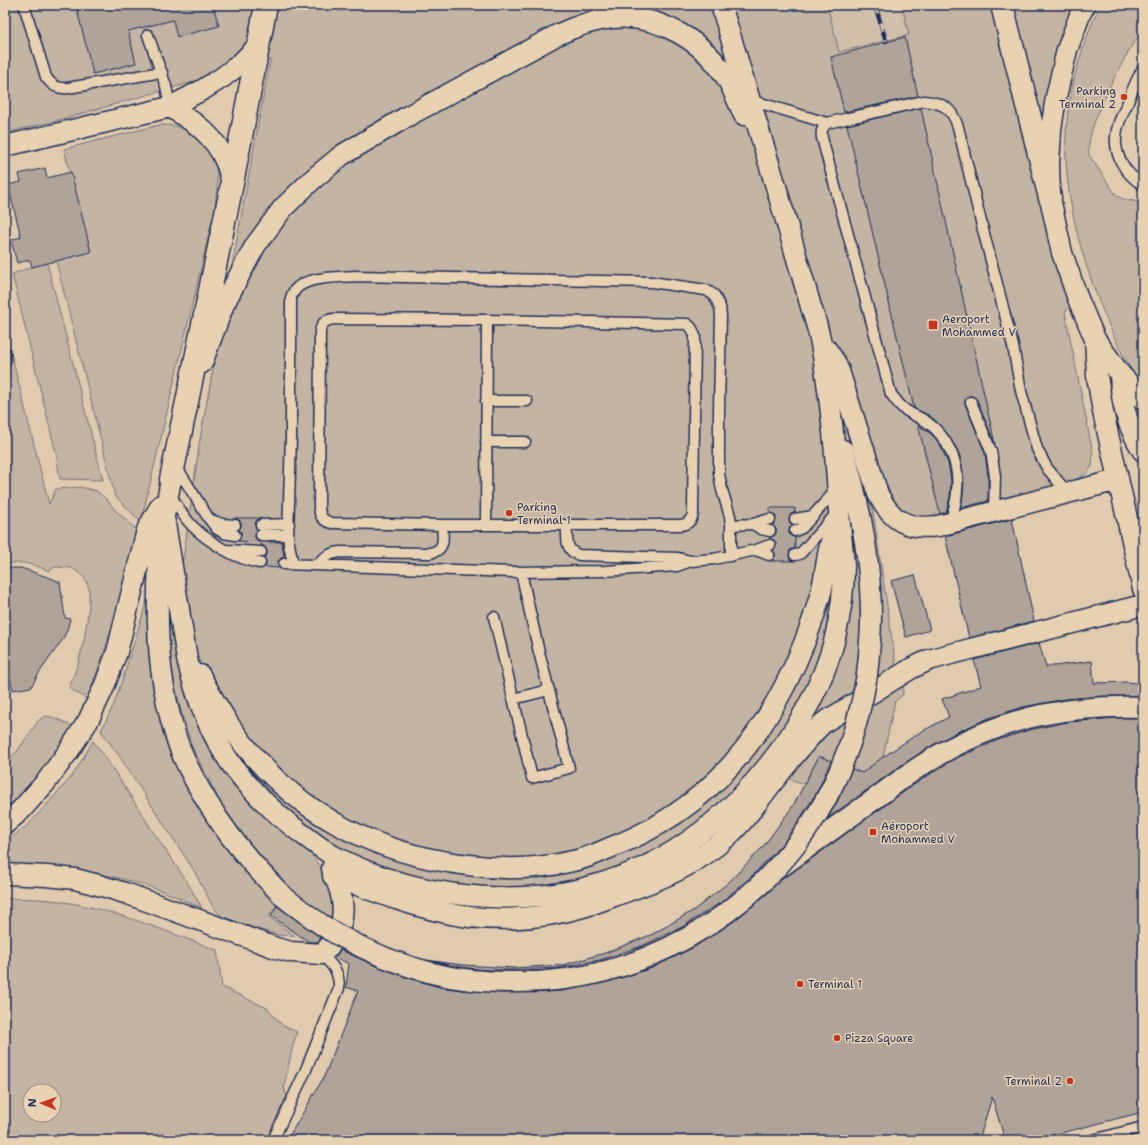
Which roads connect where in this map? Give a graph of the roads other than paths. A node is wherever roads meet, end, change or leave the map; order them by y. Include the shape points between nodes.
1 (266, 5) edge
2 (721, 5) edge
3 (1002, 5) edge
4 (1085, 5) edge
5 (24, 6) edge
6 (148, 34) dead end
7 (257, 47) junction
8 (1143, 68) edge
9 (162, 72) junction
10 (750, 100) junction
11 (170, 107) junction
12 (827, 123) junction
13 (5, 146) edge
14 (768, 156) junction
15 (232, 184) junction
16 (1143, 185) edge
17 (1050, 198) junction
18 (487, 320) junction
19 (1095, 339) junction
20 (821, 340) junction
21 (5, 353) edge
22 (5, 361) edge
23 (1120, 374) junction
24 (1143, 399) edge
25 (486, 401) junction
26 (527, 401) dead end
27 (187, 402) junction
28 (971, 402) dead end
29 (832, 422) junction
30 (1143, 432) edge
31 (486, 442) junction
32 (525, 442) dead end
33 (1143, 451) edge
34 (172, 478) junction
35 (1118, 480) junction
36 (838, 488) junction
37 (1070, 492) junction
38 (994, 511) junction
39 (813, 516) junction
40 (164, 517) junction
41 (839, 517) junction
42 (770, 519) dead end
43 (795, 519) dead end
44 (950, 523) junction
45 (289, 524) junction
46 (731, 524) junction
47 (753, 524) junction
48 (261, 525) dead end
49 (442, 525) junction
50 (486, 525) junction
51 (567, 526) junction
52 (235, 530) dead end
53 (770, 531) dead end
54 (795, 531) dead end
55 (260, 535) dead end
56 (288, 535) junction
57 (224, 550) junction
58 (770, 550) dead end
59 (795, 550) dead end
60 (260, 552) dead end
61 (731, 556) junction
62 (691, 561) junction
63 (260, 563) dead end
64 (317, 565) junction
65 (521, 572) junction
66 (1143, 589) edge
67 (1143, 605) edge
68 (494, 617) dead end
69 (183, 637) junction
70 (549, 690) junction
71 (513, 699) junction
72 (1143, 707) edge
73 (782, 758) junction
74 (5, 824) edge
75 (330, 854) junction
76 (661, 869) junction
77 (772, 873) junction
78 (5, 874) edge
79 (333, 876) junction
80 (322, 954) junction
81 (1143, 1127) edge
82 (272, 1140) edge
83 (1093, 1140) edge

1 - 7 main road
2 - 10 street
3 - 17 main road
4 - 17 street via 1067,50 1056,97 1049,164
5 - 9 lane via 46,77 55,86 68,88
6 - 9 lane
7 - 11 street via 223,77
7 - 15 main road
8 - 16 lane via 1120,119 1116,145 1125,170
9 - 11 lane
10 - 12 lane
10 - 14 street
11 - 13 street
11 - 15 street via 201,128 216,144 226,163
12 - 37 lane via 924,101 936,102 946,107 954,116 1012,341 1020,392 1037,449 1047,468
12 - 44 lane via 823,127 822,138 891,394 904,408 939,433 948,445 954,460 958,490
14 - 20 street
14 - 27 street via 749,125 728,81 705,51 691,40 646,20 613,18 574,27 408,116 342,155 283,208 255,246 224,304
15 - 27 main road
17 - 19 street via 1062,253
18 - 25 lane
18 - 49 lane via 333,319 324,322 321,327 319,508 322,519 332,523
18 - 51 lane via 682,323 694,331 693,513 690,522 686,525
19 - 23 street
19 - 35 street via 1100,394
20 - 29 street
20 - 44 street via 839,371 878,494 889,513 897,520 917,527 927,528
21 - 22 lane
23 - 24 street
23 - 30 street via 1125,394
23 - 33 street via 1124,409
25 - 26 lane
25 - 31 lane
27 - 34 main road
28 - 38 lane via 993,457
29 - 36 street
29 - 77 street, bridge via 851,476 866,553 871,618 867,675 855,730 831,788 804,833
31 - 32 lane
31 - 50 lane
34 - 40 street
34 - 52 lane via 209,520
34 - 57 lane via 180,510 192,527
34 - 74 street via 147,530 117,652 88,721 46,782
35 - 37 street
35 - 66 street
36 - 39 lane
36 - 41 street
37 - 38 street
38 - 44 street
39 - 43 lane
39 - 54 lane via 802,528
40 - 69 street
40 - 77 street, bridge via 159,562 160,668 166,701 186,764 219,822 261,874 310,917 339,936 390,960 465,980 532,983 566,979 631,964 663,951 725,915
41 - 59 lane via 812,540 800,544
41 - 69 street via 813,620 793,669 747,746 706,790 669,818 620,844 574,861 517,868 457,864 376,842 335,823 292,794 255,759 204,684
41 - 73 street via 843,580 834,642 822,675
42 - 47 lane
45 - 46 lane via 292,295 297,287 308,282 354,276 651,282 710,292 718,303 721,316 719,474
45 - 48 lane
45 - 56 lane
46 - 47 lane
46 - 61 lane
47 - 53 lane
49 - 50 lane
49 - 64 lane via 443,541 439,550 435,552 340,552 327,556
50 - 51 lane
51 - 62 lane via 568,546 574,554 678,558
55 - 56 lane
56 - 64 lane via 289,564
57 - 60 lane
57 - 63 lane via 241,559
58 - 61 lane via 756,550
61 - 62 lane
62 - 65 lane via 677,566 605,571
64 - 65 lane
65 - 70 lane
67 - 73 street via 929,660 824,723
68 - 71 lane
69 - 75 street via 199,703 231,763 259,798
70 - 71 lane
70 - 71 lane via 569,768 532,778
72 - 77 street via 1082,708 1040,715 1015,721 982,734 920,766
73 - 76 street via 712,823 685,844
75 - 76 street via 362,869 410,885 437,891 494,897 551,894
75 - 79 street
76 - 79 street via 603,901 548,915 520,918 444,913
78 - 80 street via 75,879 128,894 276,948 291,952
79 - 80 street via 342,899 342,922 338,934
80 - 82 lane via 337,972 339,988 305,1072
81 - 83 lane

